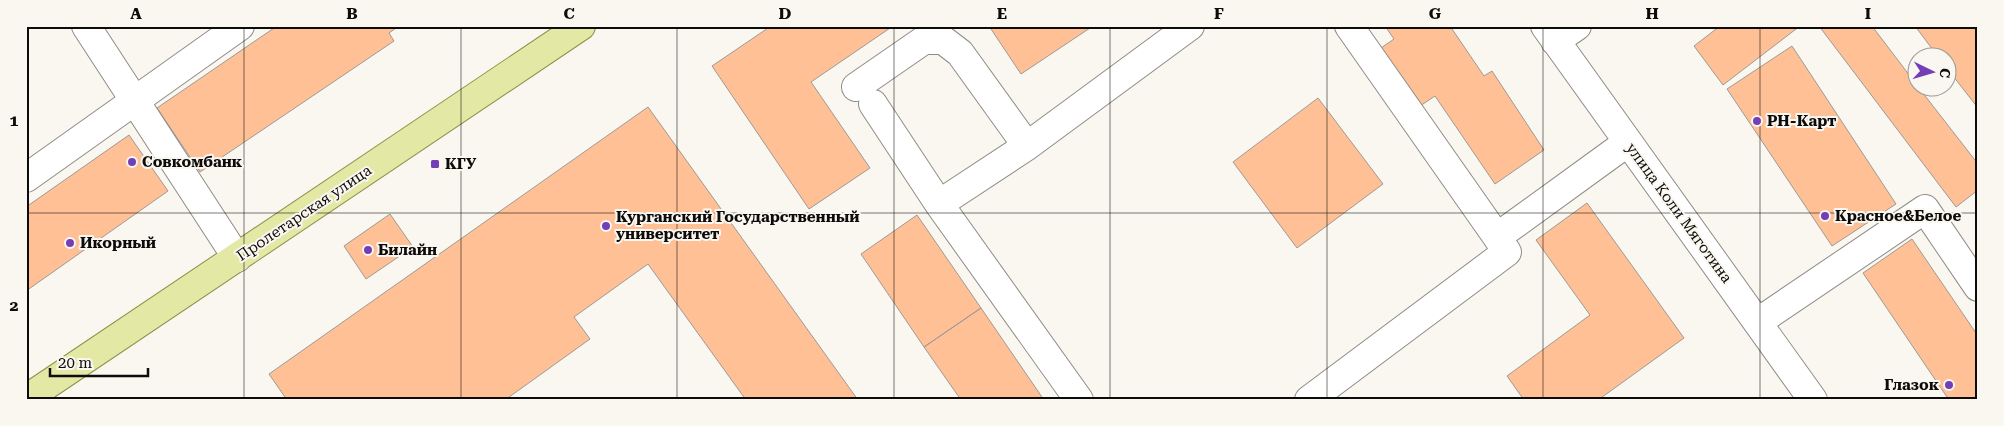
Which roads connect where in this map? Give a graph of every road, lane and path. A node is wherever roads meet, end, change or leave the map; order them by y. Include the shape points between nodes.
1 (86, 26) edge
2 (240, 26) edge
3 (1190, 26) edge
4 (1348, 26) edge
5 (572, 29) edge
6 (1559, 31) edge
7 (134, 102) junction
8 (1628, 142) junction
9 (1027, 146) junction
10 (26, 178) edge
11 (939, 204) junction
12 (1496, 236) junction
13 (237, 258) junction
14 (1978, 287) edge
15 (1758, 322) junction
16 (26, 399) edge
17 (1810, 399) edge
18 (1079, 400) edge
19 (1309, 400) edge

1 - 7 street
2 - 7 street
3 - 9 street
4 - 12 street
5 - 13 main road, Пролетарская улица
6 - 8 street, улица Коли Мяготина
7 - 10 street
7 - 13 street
8 - 12 street
8 - 15 street, улица Коли Мяготина
9 - 11 street
9 - 11 street via 960,53 943,40 924,40 865,95
11 - 18 street
12 - 19 street via 1507,252
13 - 16 main road, Пролетарская улица
14 - 15 street via 1925,209
15 - 17 street, улица Коли Мяготина

